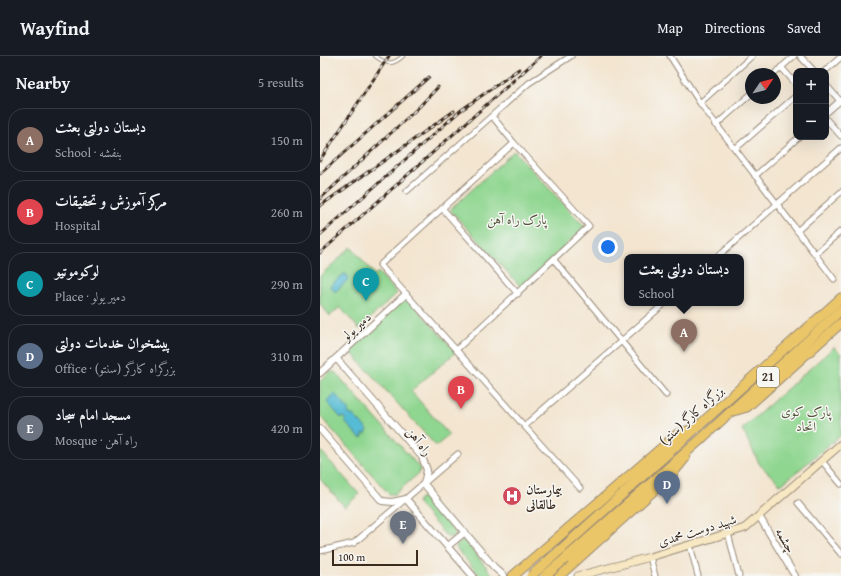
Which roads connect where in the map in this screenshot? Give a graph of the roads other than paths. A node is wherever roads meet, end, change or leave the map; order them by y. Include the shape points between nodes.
1 (375, 56) edge
2 (403, 56) edge
3 (571, 56) edge
4 (670, 56) edge
5 (752, 56) edge
6 (794, 56) edge
7 (800, 56) edge
8 (841, 57) edge
9 (781, 67) joint
10 (811, 68) edge
11 (828, 68) edge
12 (793, 81) edge
13 (829, 88) edge
14 (745, 99) edge
15 (793, 99) edge
16 (841, 101) edge
17 (700, 103) junction
18 (829, 111) edge
19 (492, 116) junction
20 (829, 122) edge
21 (716, 125) junction
22 (841, 136) edge
23 (796, 140) edge
24 (514, 143) junction
25 (841, 148) edge
26 (735, 149) junction
27 (755, 176) junction
28 (407, 191) dead end
29 (841, 192) edge
30 (777, 204) junction
31 (442, 208) junction
32 (797, 231) junction
33 (841, 231) edge
34 (720, 254) edge
35 (815, 254) junction
36 (554, 260) junction
37 (834, 279) dead end
38 (406, 294) junction
39 (518, 294) junction
40 (841, 298) edge
41 (662, 306) edge
42 (841, 310) edge
43 (841, 324) edge
44 (622, 341) junction
45 (456, 350) junction
46 (336, 358) junction
47 (320, 373) edge
48 (666, 395) dead end
49 (730, 412) junction
50 (524, 426) junction
51 (320, 429) edge
52 (696, 429) junction
53 (700, 440) junction
54 (841, 444) edge
55 (458, 454) dead end
56 (822, 461) junction
57 (424, 484) junction
58 (841, 484) edge
59 (580, 488) dead end
60 (406, 499) junction
61 (798, 503) dead end
62 (759, 516) junction
63 (464, 532) junction
64 (728, 533) junction
65 (690, 545) junction
66 (448, 546) junction
67 (546, 547) junction
68 (320, 551) edge
69 (841, 554) edge
70 (562, 555) junction
71 (650, 557) junction
72 (473, 576) edge
73 (504, 576) edge
74 (513, 576) edge
75 (531, 576) edge
76 (545, 576) edge
77 (562, 576) edge
78 (578, 576) edge
79 (655, 576) edge
80 (698, 576) edge
81 (740, 576) edge
82 (795, 576) edge

1 - 2 lane via 390,63 398,61
3 - 19 street via 529,83
4 - 17 street
5 - 17 street
6 - 9 street
7 - 10 street
8 - 11 street
9 - 12 street
13 - 16 street
14 - 21 street
15 - 26 street
16 - 18 street
17 - 21 street
19 - 24 street
19 - 28 street
20 - 22 street
21 - 26 street
23 - 27 street
24 - 31 street
24 - 36 street via 589,226
25 - 30 street
26 - 27 street
27 - 30 street
29 - 32 street
30 - 32 street
30 - 34 street
31 - 38 street via 380,265
31 - 39 street
32 - 35 street
33 - 35 street
35 - 37 street
36 - 39 street
36 - 44 street
38 - 45 street
38 - 46 street, دمیر یولو
39 - 45 street
40 - 52 highway, بزرگراه کارگر (سنتو) / 21
41 - 44 street
42 - 49 highway, بزرگراه کارگر (سنتو) / 21
43 - 49 highway via 747,407
44 - 48 street
44 - 50 street
45 - 50 street
46 - 47 street, دمیر یولو
46 - 57 street, راه آهن via 422,457 427,470
49 - 53 highway, بزرگراه کارگر (سنتو) / 21
50 - 59 street
51 - 60 street via 382,501
52 - 67 highway via 679,433
52 - 70 highway, بزرگراه کارگر (سنتو) / 21
53 - 70 highway, بزرگراه کارگر (سنتو) / 21
53 - 77 highway, 21 via 672,474
54 - 56 main road, شهید دوست محمدی
55 - 57 street
56 - 58 street
56 - 62 main road, شهید دوست محمدی
57 - 60 street
57 - 63 street
60 - 66 street
60 - 68 street via 354,543
61 - 69 street
62 - 64 main road, شهید دوست محمدی via 745,528
62 - 82 street, چشمه
63 - 66 street
63 - 73 street
64 - 65 main road, شهید دوست محمدی
64 - 81 street
65 - 71 main road, شهید دوست محمدی
65 - 80 street
66 - 72 street
67 - 74 highway
67 - 77 highway via 544,560 555,573
70 - 75 highway, 21, bridge
70 - 76 highway, 21, bridge
71 - 78 main road, شهید دوست محمدی
71 - 79 street

